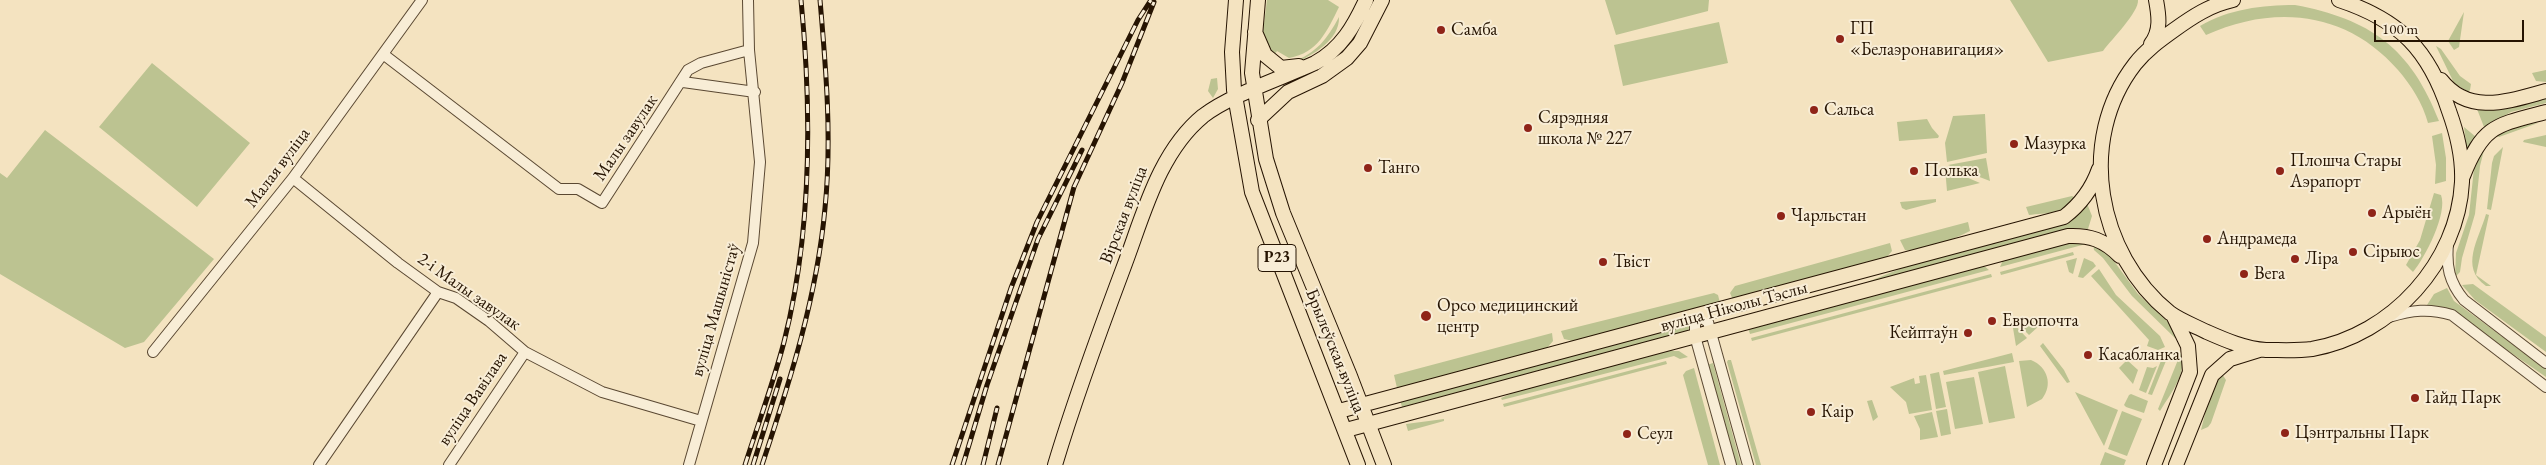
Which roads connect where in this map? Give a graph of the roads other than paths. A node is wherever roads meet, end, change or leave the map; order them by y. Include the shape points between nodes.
1 (422, 0) edge
2 (748, 0) edge
3 (1236, 0) edge
4 (1258, 0) edge
5 (1366, 0) edge
6 (1382, 0) edge
7 (2156, 0) edge
8 (2233, 0) edge
9 (2339, 0) edge
10 (1254, 30) junction
11 (750, 50) junction
12 (2147, 50) junction
13 (383, 54) junction
14 (1324, 59) junction
15 (2437, 75) junction
16 (683, 82) junction
17 (1254, 90) junction
18 (2546, 91) edge
19 (755, 92) junction
20 (1235, 98) junction
21 (2546, 112) edge
22 (1258, 120) junction
23 (2100, 166) junction
24 (293, 178) junction
25 (2462, 180) junction
26 (2448, 244) junction
27 (2125, 262) junction
28 (438, 292) junction
29 (2172, 314) junction
30 (1699, 316) junction
31 (2383, 319) junction
32 (1711, 332) junction
33 (1695, 336) junction
34 (2261, 350) junction
35 (154, 352) dead end
36 (525, 352) junction
37 (2546, 362) edge
38 (2546, 387) edge
39 (1367, 402) junction
40 (1339, 412) junction
41 (1392, 416) junction
42 (701, 420) junction
43 (1368, 423) junction
44 (1346, 430) junction
45 (1373, 437) junction
46 (319, 465) edge
47 (449, 465) edge
48 (689, 465) edge
49 (1055, 465) edge
50 (1358, 465) edge
51 (1384, 465) edge
52 (1731, 465) edge
53 (1748, 465) edge
54 (2154, 465) edge
55 (2176, 465) edge

1 - 13 street, Малая вуліца
2 - 11 street, вуліца Машыністаў
3 - 20 main road, Р23 via 1232,52
4 - 10 main road, Р23
5 - 14 main road via 1348,35
6 - 22 main road via 1360,43 1348,58 1327,74 1288,92
7 - 12 main road via 2157,36
8 - 12 main road via 2205,9
9 - 15 main road via 2372,13 2401,32
10 - 14 main road via 1265,55 1281,68
10 - 17 main road, Р23
11 - 16 street, Малы завулак via 701,63 688,70
11 - 19 street, вуліца Машыністаў
12 - 23 main road via 2117,93 2102,142
13 - 16 street, Малы завулак via 559,189 578,189 602,203
13 - 24 street, Малая вуліца
14 - 17 main road
15 - 18 main road via 2450,91 2486,105
15 - 25 main road via 2454,123
16 - 19 street
17 - 20 main road
17 - 22 main road, Брылеўская вуліца / Р23
19 - 42 street, вуліца Машыністаў via 760,162 753,243
20 - 40 main road, Брылеўская вуліца / Р23 via 1255,200
20 - 49 main road, Вірская вуліца via 1195,124 1172,151 1163,168 1091,354
21 - 25 main road via 2504,123 2492,130 2477,144
22 - 39 main road, Брылеўская вуліца / Р23 via 1283,213 1354,385
23 - 27 main road via 2108,216
23 - 30 main road, вуліца Ніколы Тэслы via 2085,198 2064,217
24 - 28 street, 2-і Малы завулак
24 - 35 street, Малая вуліца
25 - 26 main road via 2457,217
26 - 31 main road via 2419,285
26 - 37 street via 2448,273 2464,300
27 - 29 main road via 2148,293
27 - 32 main road, вуліца Ніколы Тэслы via 2100,240 2091,236 2068,236
28 - 36 street, 2-і Малы завулак via 456,298
28 - 46 street
29 - 34 main road via 2227,340
29 - 54 main road via 2186,338 2191,357 2190,372
30 - 32 street via 1708,322
30 - 33 street
30 - 39 main road, вуліца Ніколы Тэслы
31 - 34 main road via 2353,336 2327,345
31 - 38 street via 2420,310 2452,315
32 - 33 main road, вуліца Ніколы Тэслы
32 - 53 street
33 - 41 main road, вуліца Ніколы Тэслы
33 - 52 street
34 - 55 main road via 2230,359 2212,375
36 - 42 street, 2-і Малы завулак via 602,392
36 - 47 street, вуліца Вавілава
39 - 40 main road, вуліца Ніколы Тэслы
39 - 43 main road, Брылеўская вуліца
40 - 44 main road, Брылеўская вуліца / Р23
41 - 43 main road, вуліца Ніколы Тэслы
41 - 45 main road
42 - 48 street, вуліца Машыністаў
43 - 44 main road, вуліца Ніколы Тэслы
43 - 45 main road, Брылеўская вуліца
44 - 50 main road, Брылеўская вуліца / Р23
45 - 51 main road, Брылеўская вуліца

